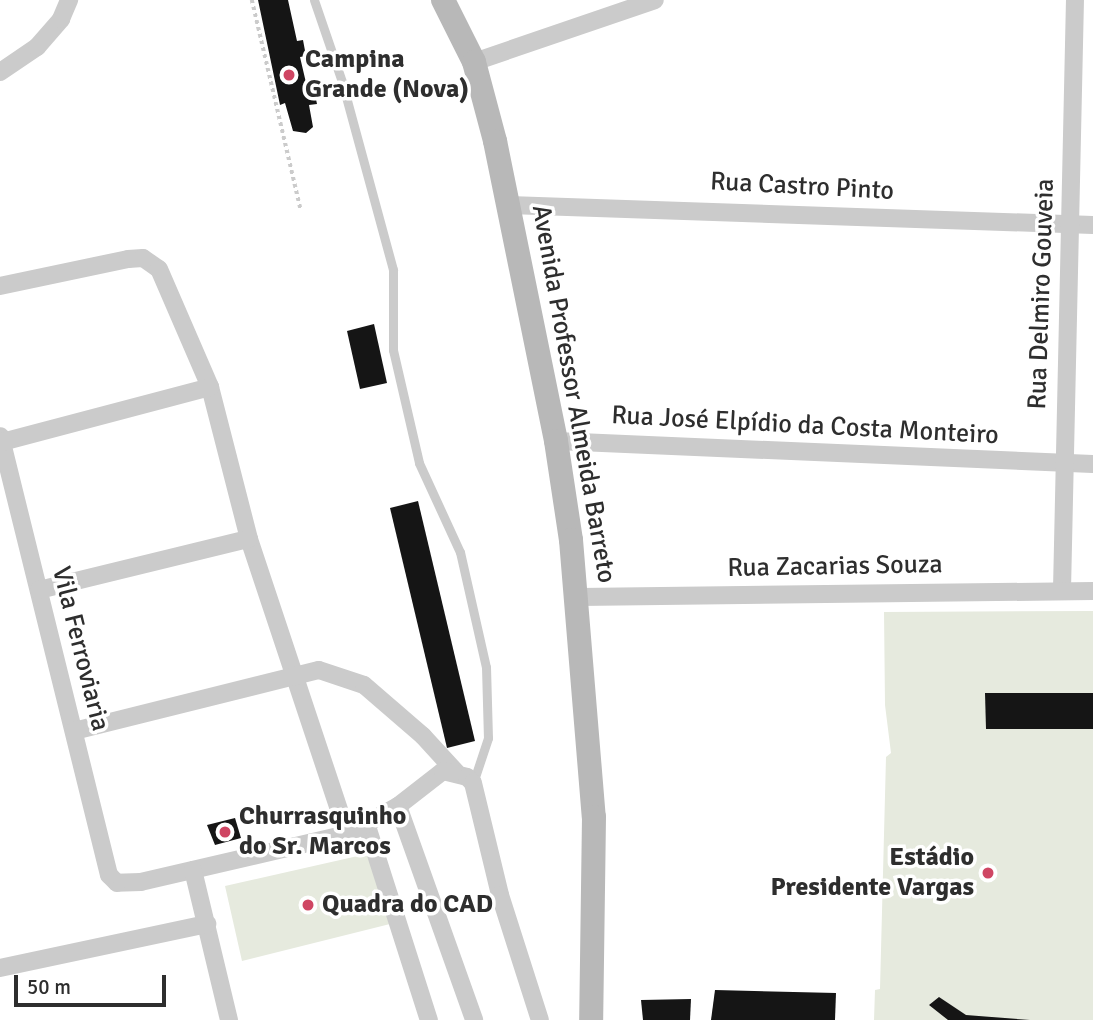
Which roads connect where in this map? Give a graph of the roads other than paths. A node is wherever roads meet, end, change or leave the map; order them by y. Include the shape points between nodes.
1 (69, 0) edge
2 (314, 0) edge
3 (443, 0) edge
4 (655, 0) edge
5 (1075, 0) edge
6 (474, 62) junction
7 (0, 72) edge
8 (509, 205) junction
9 (1069, 224) junction
10 (1093, 225) edge
11 (0, 286) edge
12 (210, 387) junction
13 (1, 439) edge
14 (556, 441) junction
15 (1063, 463) junction
16 (1093, 464) edge
17 (249, 539) junction
18 (38, 590) junction
19 (1062, 590) junction
20 (1093, 591) edge
21 (579, 597) junction
22 (295, 674) junction
23 (74, 731) junction
24 (456, 772) junction
25 (473, 783) junction
26 (398, 806) junction
27 (365, 820) junction
28 (347, 834) junction
29 (193, 870) junction
30 (207, 925) junction
31 (0, 968) edge
32 (229, 1020) edge
33 (429, 1020) edge
34 (474, 1020) edge
35 (540, 1020) edge
36 (591, 1020) edge

1 - 7 street via 61,19 37,47
2 - 25 lane via 342,82 393,271 393,349 419,463 460,552 486,667 488,738
3 - 6 main road, Avenida Professor Almeida Barreto
4 - 6 street
5 - 9 street, Rua Delmiro Gouveia
6 - 8 main road, Avenida Professor Almeida Barreto
8 - 9 street, Rua Castro Pinto
8 - 14 main road, Avenida Professor Almeida Barreto
9 - 10 street, Rua Castro Pinto
9 - 15 street, Rua Delmiro Gouveia
11 - 12 street via 143,258 156,265
12 - 13 street
12 - 17 street
13 - 18 street, Vila Ferroviaria
14 - 15 street, Rua José Elpídio da Costa Monteiro
14 - 21 main road, Avenida Professor Almeida Barreto
15 - 16 street, Rua José Elpídio da Costa Monteiro
15 - 19 street, Rua Delmiro Gouveia
17 - 18 street
17 - 22 street
18 - 23 street, Vila Ferroviaria
19 - 20 street, Rua Zacarias Souza
19 - 21 street, Rua Zacarias Souza
21 - 36 main road, Avenida Professor Almeida Barreto via 594,817
22 - 23 street
22 - 24 street via 330,671 364,685
22 - 28 street
23 - 29 street, Vila Ferroviaria via 109,875 126,883
24 - 25 street
24 - 26 street via 443,771
25 - 35 street via 500,895
26 - 27 street
26 - 34 street
27 - 28 street
27 - 33 street
28 - 29 street
29 - 30 street
30 - 31 street
30 - 32 street

